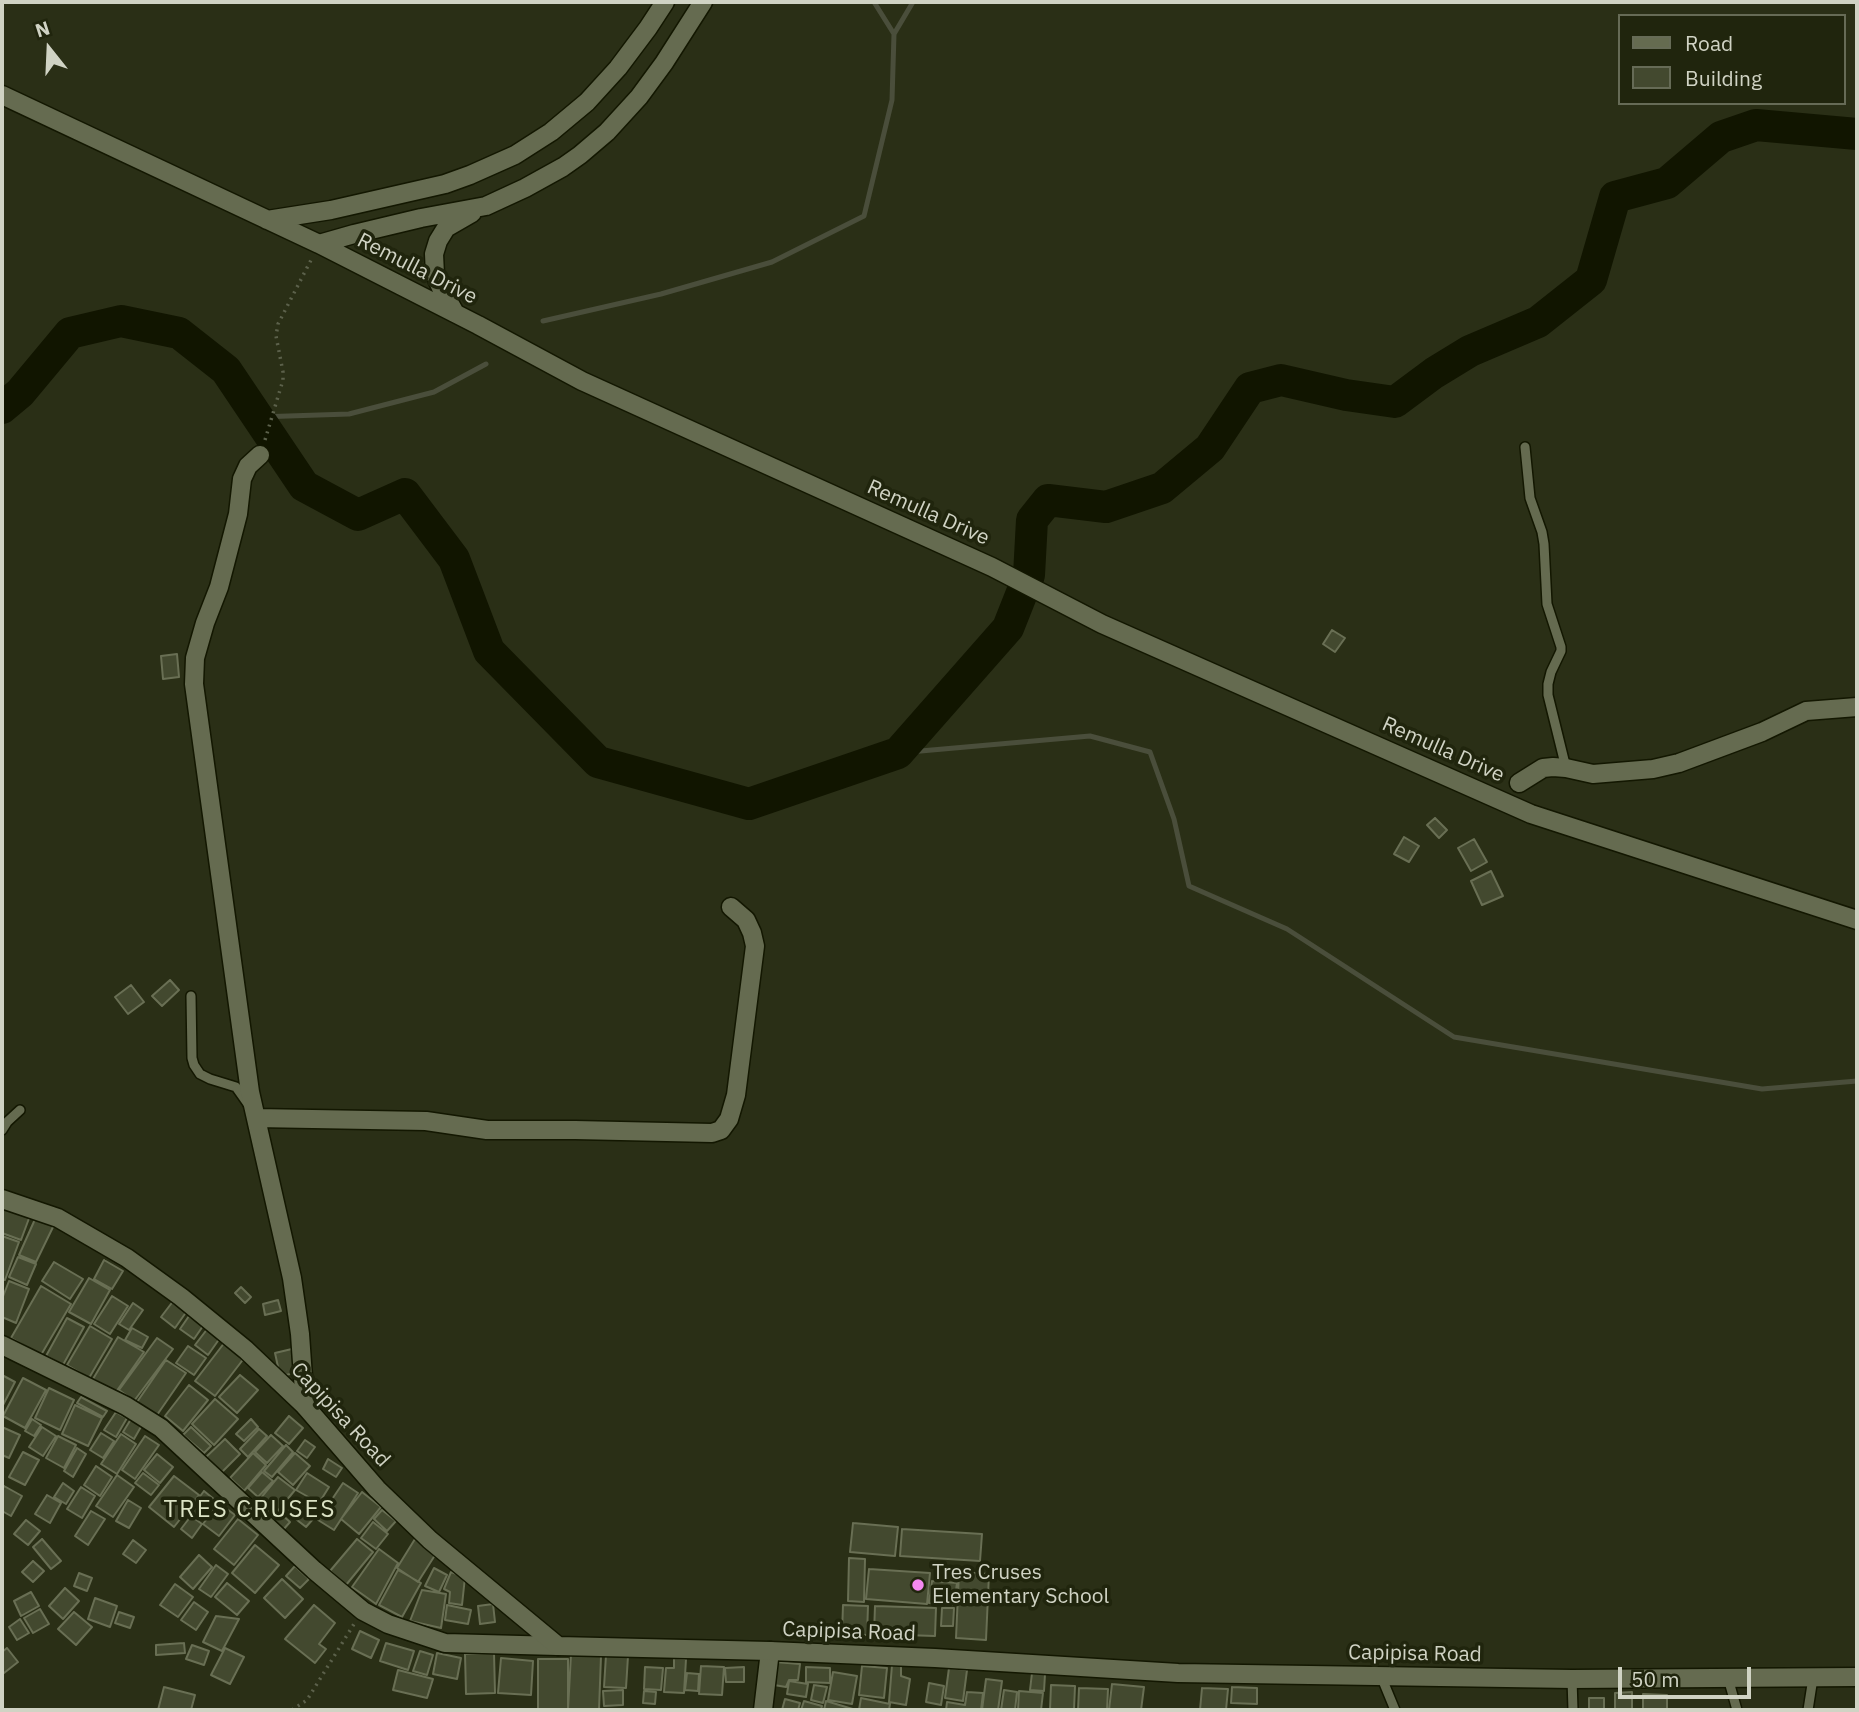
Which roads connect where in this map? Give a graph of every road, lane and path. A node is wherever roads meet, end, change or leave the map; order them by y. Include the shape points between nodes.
1 (665, 2) edge
2 (703, 2) edge
3 (2, 94) edge
4 (486, 206) junction
5 (267, 220) junction
6 (319, 244) junction
7 (455, 313) junction
8 (1525, 447) dead end
9 (260, 456) joint
10 (1857, 707) edge
11 (1566, 768) junction
12 (1519, 783) dead end
13 (731, 907) dead end
14 (1857, 920) edge
15 (191, 996) dead end
16 (20, 1110) dead end
17 (256, 1118) junction
18 (2, 1130) edge
19 (2, 1199) edge
20 (2, 1345) edge
21 (305, 1406) junction
22 (363, 1611) junction
23 (558, 1646) junction
24 (770, 1651) junction
25 (1381, 1675) junction
26 (1857, 1677) edge
27 (1728, 1678) junction
28 (1813, 1678) junction
29 (1572, 1679) junction
30 (292, 1710) edge
31 (763, 1710) edge
32 (1395, 1710) edge
33 (1573, 1710) edge
34 (1737, 1710) edge
35 (1808, 1710) edge

1 - 5 street via 587,102 516,155 445,184
2 - 4 street via 652,80 607,132 563,167
3 - 5 street, Remulla Drive
4 - 6 street
4 - 7 street via 446,228 435,248 435,275
5 - 6 street, Remulla Drive
6 - 7 street, Remulla Drive
6 - 9 path via 278,324 283,372
7 - 14 street, Remulla Drive via 582,381 992,567 1102,624 1531,814
8 - 11 lane via 1529,489 1544,544 1546,604 1561,647 1548,695
9 - 17 street via 242,479 233,535 195,658 194,684
10 - 11 street via 1806,711 1762,732 1653,769 1593,774
11 - 12 street via 1543,768
13 - 17 street via 746,920 755,946 736,1096 721,1130 487,1130 426,1121
15 - 17 lane via 194,1065 200,1074 236,1087
16 - 18 lane
17 - 21 street via 292,1278
19 - 21 street, Capipisa Road via 58,1218 127,1258 246,1350
20 - 22 street via 161,1428
21 - 23 street, Capipisa Road via 377,1489 430,1540
22 - 23 street via 444,1643
22 - 30 path via 307,1700
23 - 24 street, Capipisa Road
24 - 25 street, Capipisa Road via 1178,1673
24 - 31 street
25 - 29 street, Capipisa Road
25 - 32 lane
26 - 28 street, Capipisa Road
27 - 28 street, Capipisa Road
27 - 29 street, Capipisa Road
27 - 34 lane
28 - 35 lane
29 - 33 lane

